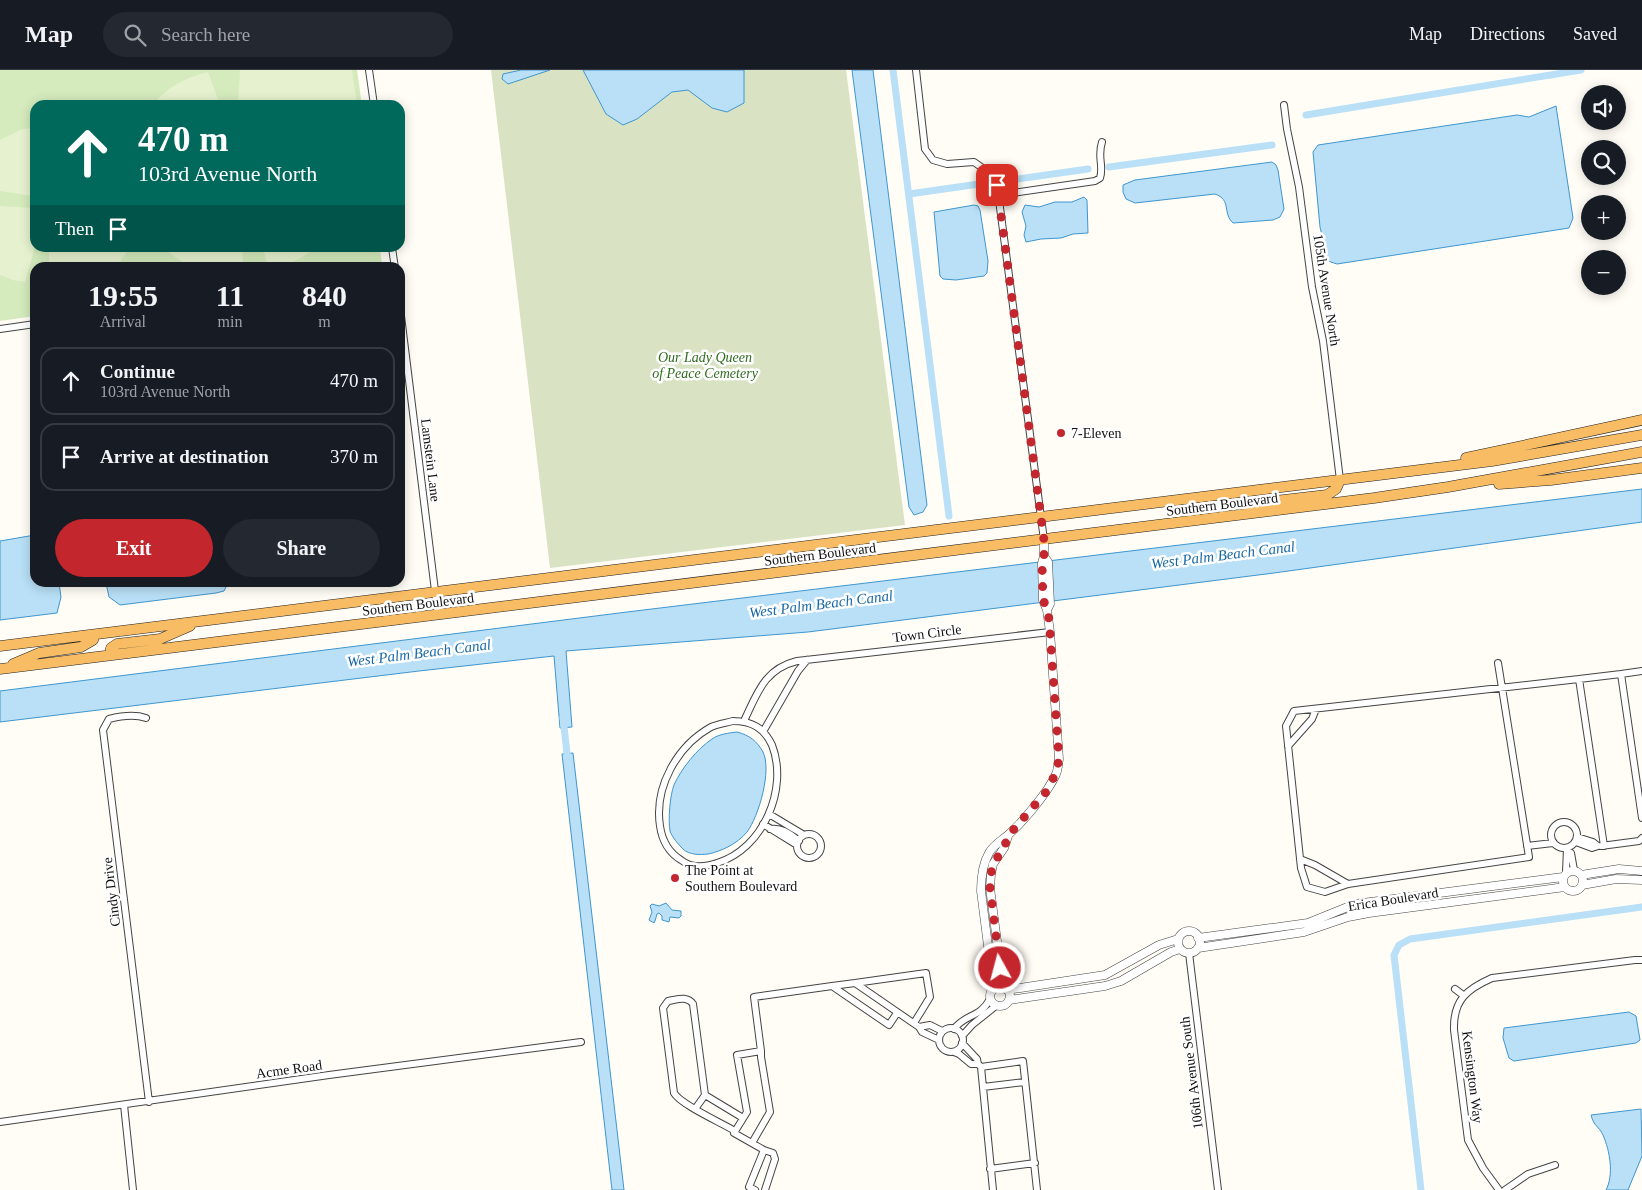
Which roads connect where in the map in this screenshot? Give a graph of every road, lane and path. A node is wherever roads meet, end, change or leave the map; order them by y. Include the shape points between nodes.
1 (369, 70) edge
2 (916, 70) edge
3 (373, 100) edge
4 (1284, 105) dead end
5 (1102, 142) dead end
6 (1000, 195) junction
7 (30, 325) edge
8 (0, 329) edge
9 (405, 349) edge
10 (1642, 420) edge
11 (1642, 435) edge
12 (1642, 452) edge
13 (1642, 468) edge
14 (1404, 471) junction
15 (1340, 480) junction
16 (1448, 488) junction
17 (1245, 515) junction
18 (1041, 516) junction
19 (1044, 540) junction
20 (435, 592) junction
21 (438, 615) junction
22 (202, 621) junction
23 (1050, 632) junction
24 (95, 635) junction
25 (0, 646) edge
26 (110, 655) junction
27 (807, 660) junction
28 (1498, 663) dead end
29 (0, 669) edge
30 (1642, 671) edge
31 (1620, 674) junction
32 (1579, 679) junction
33 (1502, 688) junction
34 (1316, 708) junction
35 (146, 718) dead end
36 (744, 722) junction
37 (764, 730) junction
38 (1288, 746) junction
39 (1641, 800) edge
40 (769, 814) junction
41 (1642, 818) edge
42 (766, 826) junction
43 (804, 835) junction
44 (1008, 836) junction
45 (1642, 838) edge
46 (1576, 840) junction
47 (798, 843) junction
48 (1553, 843) junction
49 (1527, 846) junction
50 (1601, 846) junction
51 (1567, 850) junction
52 (1300, 859) junction
53 (1642, 872) edge
54 (1571, 874) junction
55 (1642, 880) edge
56 (1348, 884) junction
57 (1582, 885) junction
58 (1565, 887) junction
59 (1198, 938) junction
60 (1178, 939) junction
61 (1198, 948) junction
62 (1180, 949) junction
63 (1190, 953) junction
64 (1642, 960) edge
65 (856, 983) junction
66 (832, 986) junction
67 (1005, 989) junction
68 (1455, 989) dead end
69 (991, 995) junction
70 (1463, 995) junction
71 (1009, 1000) junction
72 (997, 1005) junction
73 (897, 1013) junction
74 (917, 1025) junction
75 (954, 1029) junction
76 (942, 1031) junction
77 (962, 1039) junction
78 (938, 1040) junction
79 (581, 1042) dead end
80 (761, 1051) junction
81 (954, 1052) junction
82 (979, 1066) junction
83 (1025, 1082) junction
84 (984, 1087) junction
85 (705, 1095) junction
86 (149, 1102) junction
87 (124, 1105) junction
88 (695, 1109) junction
89 (743, 1118) junction
90 (0, 1122) edge
91 (735, 1131) junction
92 (752, 1143) junction
93 (764, 1150) junction
94 (1034, 1163) junction
95 (1555, 1165) dead end
96 (990, 1169) junction
97 (133, 1190) edge
98 (755, 1190) edge
99 (765, 1190) edge
100 (993, 1190) edge
101 (1038, 1190) edge
102 (1218, 1190) edge
103 (1499, 1190) edge
104 (1505, 1190) edge

1 - 3 street
2 - 6 street via 925,149 933,160 947,164 974,162 991,174
4 - 15 street, 105th Avenue North via 1323,341
5 - 6 street via 1099,151 1102,173 1095,181
6 - 18 street
7 - 8 street
9 - 20 street, Lamstein Lane
10 - 14 highway
11 - 14 highway, Southern Boulevard via 1492,461
12 - 16 highway, Southern Boulevard
13 - 16 highway via 1551,480
14 - 15 highway, Southern Boulevard
15 - 17 highway via 1336,489 1328,494 1266,502
15 - 18 highway, Southern Boulevard
16 - 17 highway, Southern Boulevard
17 - 19 highway, Southern Boulevard
18 - 19 street
18 - 20 highway, Southern Boulevard
19 - 21 highway, Southern Boulevard
19 - 23 street via 1044,556 1048,562
20 - 21 street, Lamstein Lane
20 - 22 highway, Southern Boulevard
21 - 26 highway, Southern Boulevard
22 - 24 highway, Southern Boulevard
22 - 26 highway via 160,639 117,644 111,648
23 - 27 street, Town Circle
23 - 44 street via 1058,766 1046,792
24 - 25 highway, Southern Boulevard
24 - 29 highway via 81,647 39,652
26 - 29 highway, Southern Boulevard
27 - 36 street, Town Circle via 787,663 774,671 761,688
27 - 37 street
28 - 33 street
30 - 31 street
31 - 32 street
31 - 39 street
32 - 33 street
32 - 50 street
33 - 34 street
33 - 49 street
34 - 38 street via 1312,719
34 - 38 street via 1294,711 1286,726
35 - 86 street, Cindy Drive via 109,719 103,730
36 - 37 street
36 - 42 street via 713,726 699,735 678,757 668,773 660,801 661,834 666,846 685,864 710,866 748,845
37 - 40 street via 778,771
38 - 52 street
39 - 41 street
40 - 42 street
40 - 43 street
42 - 47 street via 784,831
43 - 47 street
43 - 47 street via 812,834 818,838 819,852 813,857 805,857 799,852
44 - 67 street via 993,864 990,888
44 - 69 street via 989,852 981,875 993,985
45 - 50 street
46 - 48 street via 1574,826 1562,822 1552,830
46 - 50 street via 1592,848
46 - 51 street
48 - 49 street
48 - 51 street
49 - 56 street via 1529,857
51 - 54 street
52 - 56 street
52 - 56 street via 1307,887 1325,892
53 - 54 street, Erica Boulevard via 1619,870
54 - 57 street via 1583,878
54 - 58 street via 1562,881
54 - 59 street, Erica Boulevard via 1355,904 1308,923
55 - 57 street via 1616,879
57 - 58 street via 1574,891
58 - 61 street, Erica Boulevard via 1368,913 1304,932
59 - 60 street via 1186,932
59 - 61 street
60 - 62 street
60 - 67 street via 1160,945 1105,975
61 - 63 street
62 - 63 street
62 - 71 street via 1121,981 1105,986
63 - 102 street, 106th Avenue South
64 - 70 street via 1492,978
65 - 66 street
65 - 73 street
65 - 74 street via 926,973 930,997
66 - 73 street via 888,1025
66 - 80 street via 754,997
67 - 69 street via 997,987
67 - 71 street
68 - 70 street
69 - 72 street
69 - 75 street via 983,1010 961,1021
70 - 103 street, Kensington Way via 1455,1014 1454,1030 1468,1140
71 - 72 street via 1004,1005
72 - 77 street via 972,1025
73 - 74 street
74 - 76 street via 930,1025
74 - 78 street via 922,1032
75 - 76 street
75 - 77 street
76 - 78 street
77 - 81 street via 960,1048
77 - 82 street
78 - 81 street via 942,1050
79 - 86 street, Acme Road
80 - 89 street via 737,1056 747,1112
80 - 92 street via 770,1112
81 - 82 street
82 - 83 street via 1023,1062
82 - 84 street
83 - 84 street
83 - 94 street
84 - 96 street
85 - 88 street
85 - 88 street via 693,1004 686,998 668,1002 664,1008 674,1093
85 - 89 street
86 - 87 street, Acme Road
87 - 90 street, Acme Road
87 - 97 street
88 - 91 street
89 - 91 street
91 - 92 street
92 - 93 street
93 - 98 street via 749,1187
93 - 99 street via 773,1153 775,1159
94 - 96 street
94 - 101 street
95 - 104 street via 1528,1174
96 - 100 street

